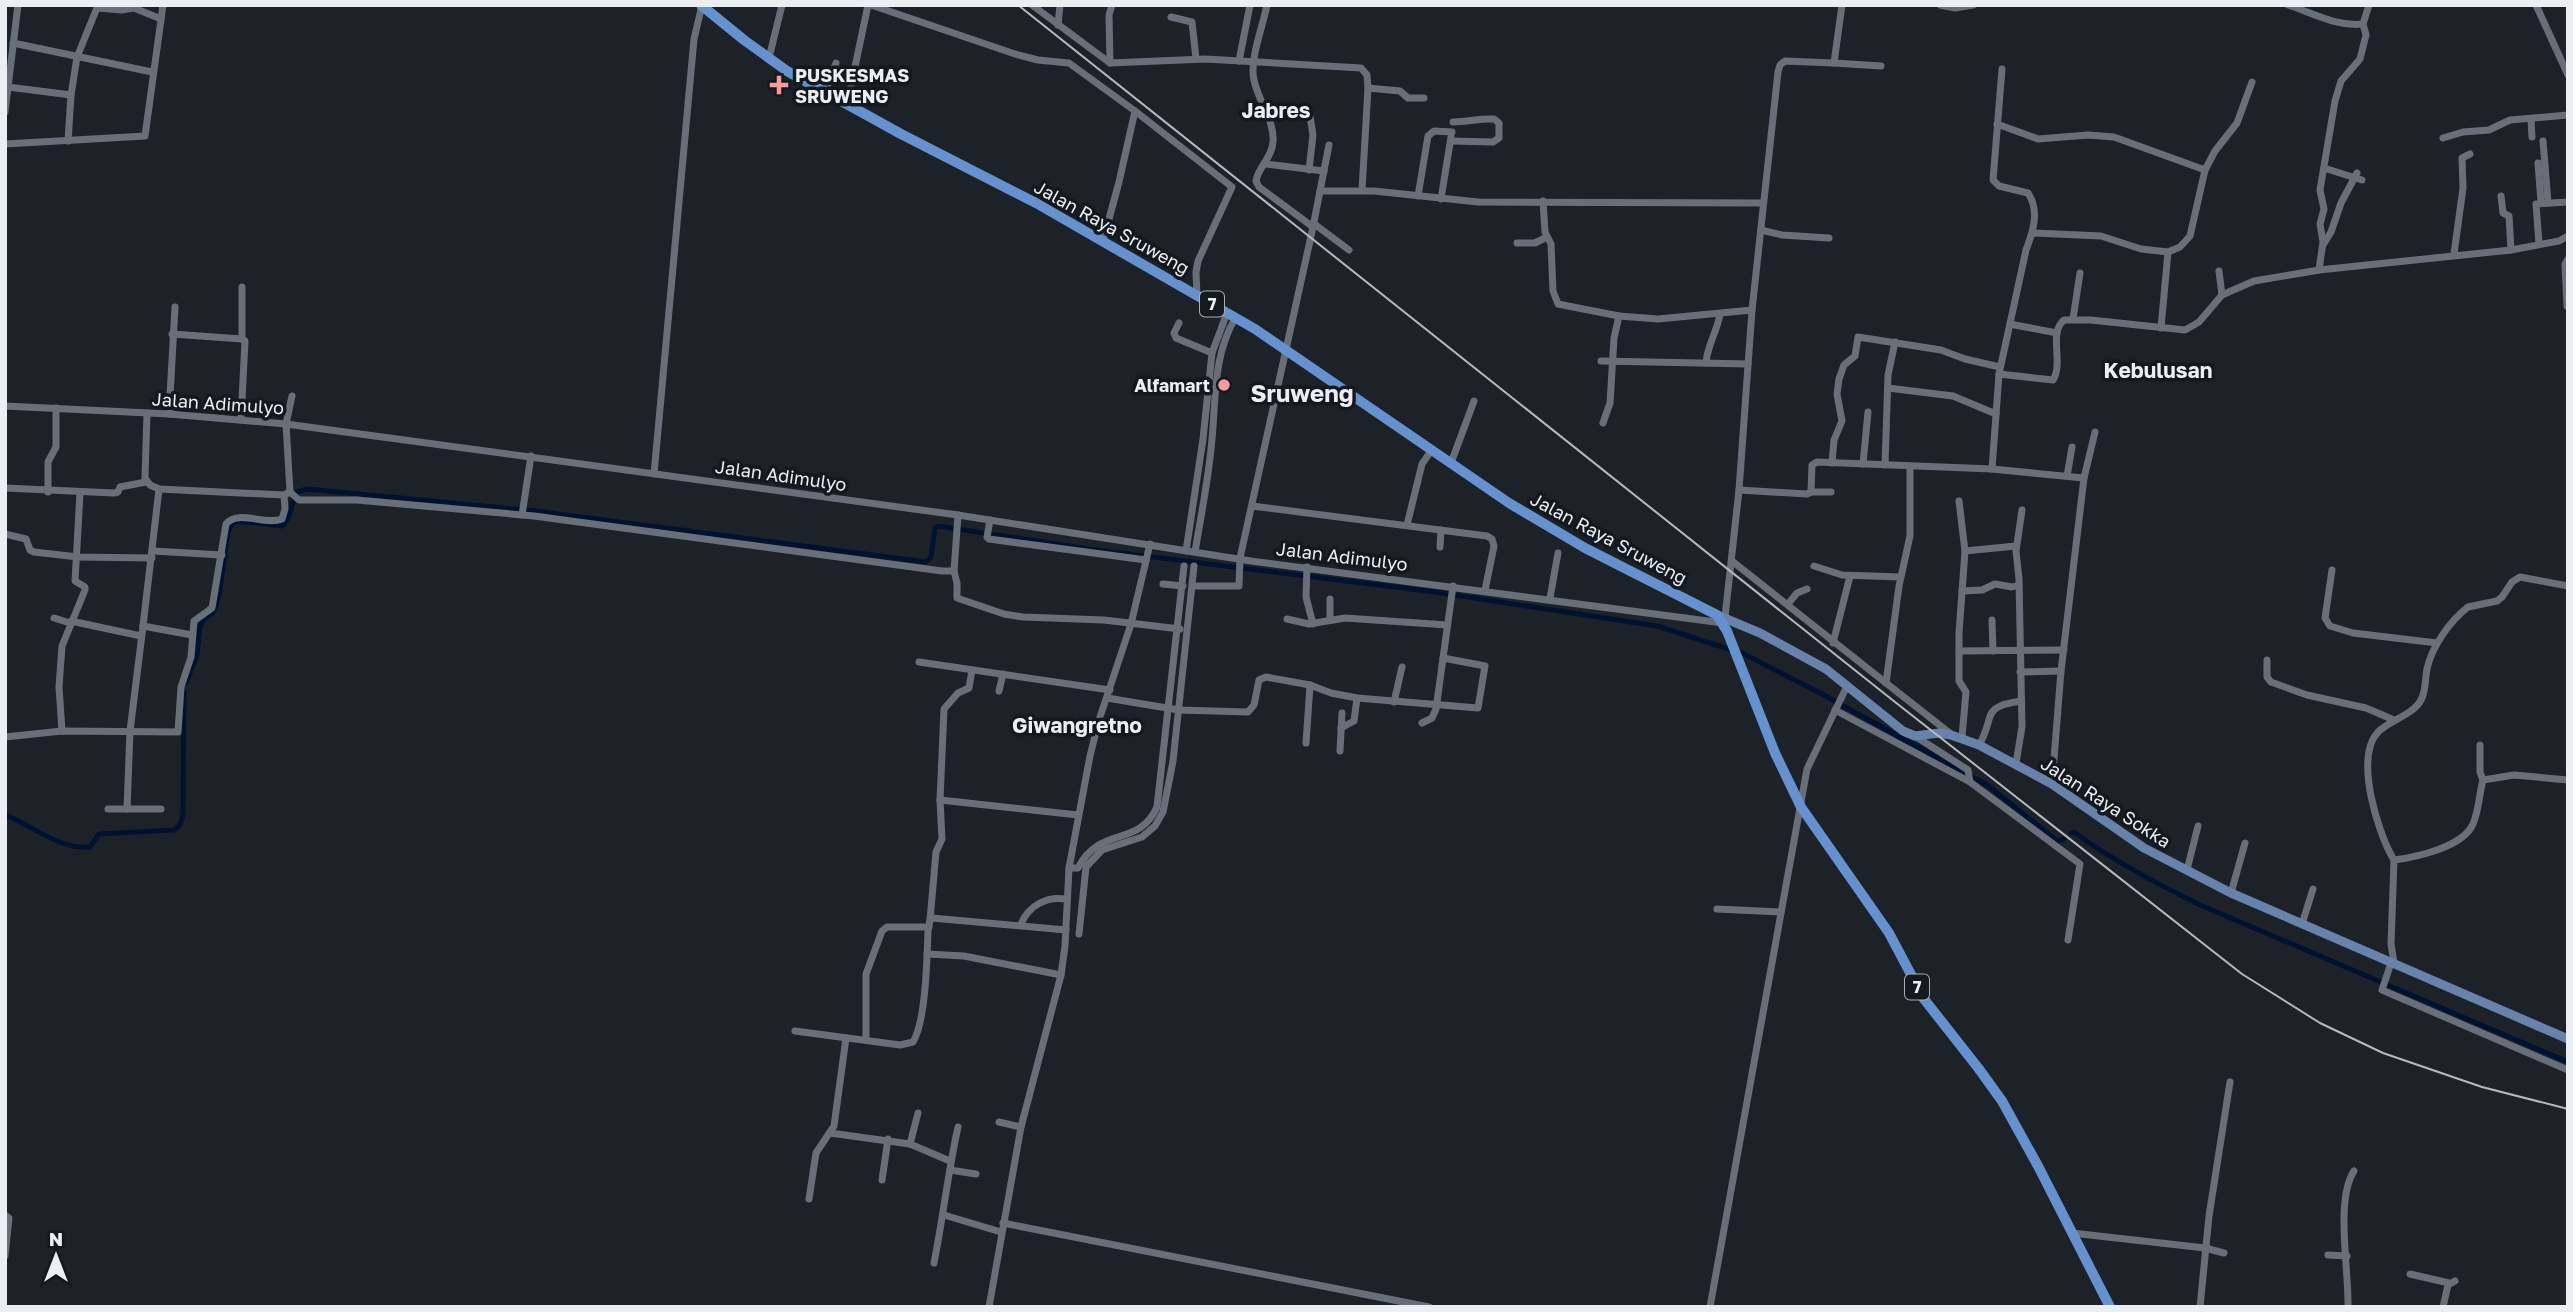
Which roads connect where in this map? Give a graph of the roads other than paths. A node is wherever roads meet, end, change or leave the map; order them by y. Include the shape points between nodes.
1 (18, 5) edge
2 (163, 5) edge
3 (702, 5) edge
4 (782, 5) edge
5 (870, 5) edge
6 (1032, 5) edge
7 (1060, 5) edge
8 (1112, 5) edge
9 (1250, 5) edge
10 (1267, 5) edge
11 (1842, 5) edge
12 (1940, 5) edge
13 (1973, 5) edge
14 (2288, 5) edge
15 (2369, 5) edge
16 (2536, 5) edge
17 (1171, 17) dead end
18 (161, 19) junction
19 (2363, 24) junction
20 (1058, 25) junction
21 (13, 43) junction
22 (77, 57) junction
23 (769, 58) junction
24 (1196, 59) junction
25 (1239, 61) junction
26 (835, 63) dead end
27 (1110, 63) junction
28 (1254, 63) junction
29 (1834, 63) junction
30 (1881, 66) dead end
31 (2002, 69) dead end
32 (152, 72) junction
33 (2568, 75) edge
34 (2252, 82) dead end
35 (8, 88) junction
36 (1368, 88) junction
37 (825, 92) junction
38 (71, 95) junction
39 (1424, 98) dead end
40 (847, 105) junction
41 (1135, 111) junction
42 (5, 112) edge
43 (2568, 115) edge
44 (1310, 116) dead end
45 (2531, 119) junction
46 (1997, 124) junction
47 (1451, 136) junction
48 (2532, 137) dead end
49 (2443, 138) dead end
50 (68, 141) junction
51 (2543, 141) dead end
52 (5, 144) edge
53 (1329, 145) dead end
54 (2470, 154) dead end
55 (2538, 163) dead end
56 (1266, 164) junction
57 (2323, 169) junction
58 (1309, 170) junction
59 (2205, 170) junction
60 (1324, 172) junction
61 (1362, 190) junction
62 (1320, 191) junction
63 (1418, 195) junction
64 (2501, 196) dead end
65 (1441, 199) junction
66 (1543, 201) junction
67 (2545, 202) junction
68 (2568, 202) edge
69 (1763, 203) junction
70 (1313, 225) junction
71 (1761, 230) junction
72 (2034, 233) junction
73 (2568, 236) edge
74 (1547, 237) junction
75 (1829, 238) dead end
76 (1103, 241) junction
77 (1517, 243) dead end
78 (2539, 244) junction
79 (2323, 246) junction
80 (1349, 250) dead end
81 (2511, 250) junction
82 (2168, 252) junction
83 (2454, 254) junction
84 (2568, 259) edge
85 (2319, 270) junction
86 (2219, 271) dead end
87 (2080, 273) dead end
88 (243, 287) dead end
89 (2222, 295) junction
90 (1197, 296) junction
91 (2567, 306) edge
92 (175, 307) dead end
93 (1752, 310) junction
94 (1720, 314) junction
95 (1232, 315) junction
96 (1619, 316) junction
97 (2073, 319) junction
98 (1180, 323) dead end
99 (2010, 324) junction
100 (2161, 328) junction
101 (2057, 333) junction
102 (172, 334) junction
103 (242, 339) junction
104 (1895, 342) junction
105 (1285, 348) junction
106 (1212, 353) junction
107 (1601, 360) dead end
108 (1612, 360) junction
109 (1706, 363) junction
110 (1748, 364) junction
111 (1999, 371) junction
112 (1888, 388) junction
113 (292, 396) dead end
114 (1474, 401) dead end
115 (5, 406) edge
116 (56, 408) junction
117 (1868, 412) dead end
118 (147, 413) junction
119 (169, 414) junction
120 (1996, 414) junction
121 (240, 420) junction
122 (1603, 423) dead end
123 (286, 424) junction
124 (2095, 432) dead end
125 (1208, 439) junction
126 (2072, 447) dead end
127 (1431, 451) junction
128 (531, 457) junction
129 (1451, 463) junction
130 (1832, 463) junction
131 (1863, 464) junction
132 (1885, 466) junction
133 (1910, 467) junction
134 (1992, 469) junction
135 (654, 474) junction
136 (2067, 476) junction
137 (2084, 478) junction
138 (146, 482) junction
139 (5, 488) edge
140 (159, 489) junction
141 (1739, 490) junction
142 (48, 492) junction
143 (1811, 492) junction
144 (1831, 492) dead end
145 (80, 493) junction
146 (290, 495) junction
147 (1959, 501) dead end
148 (1252, 506) junction
149 (2022, 510) dead end
150 (522, 512) junction
151 (958, 515) junction
152 (990, 520) junction
153 (1407, 526) junction
154 (1441, 530) junction
155 (5, 534) edge
156 (2016, 546) junction
157 (1440, 547) dead end
158 (1965, 551) junction
159 (1191, 552) junction
160 (1148, 553) junction
161 (1558, 553) dead end
162 (152, 554) junction
163 (222, 555) junction
164 (78, 557) junction
165 (1240, 560) junction
166 (1732, 561) junction
167 (1184, 566) dead end
168 (1194, 566) dead end
169 (1814, 566) dead end
170 (2332, 570) dead end
171 (954, 571) junction
172 (1306, 574) junction
173 (1850, 576) junction
174 (1900, 577) junction
175 (1163, 584) dead end
176 (2019, 585) junction
177 (1183, 586) junction
178 (1192, 586) junction
179 (2568, 586) edge
180 (1453, 588) junction
181 (1807, 589) dead end
182 (1485, 590) junction
183 (1962, 592) junction
184 (1550, 598) junction
185 (1330, 599) dead end
186 (1788, 604) junction
187 (54, 618) dead end
188 (1722, 618) junction
189 (1287, 619) dead end
190 (1330, 620) junction
191 (1992, 620) dead end
192 (71, 622) junction
193 (1131, 624) junction
194 (1313, 624) junction
195 (143, 625) junction
196 (1447, 625) junction
197 (1178, 629) junction
198 (1188, 629) junction
199 (192, 635) junction
200 (141, 636) junction
201 (1833, 643) junction
202 (2437, 643) junction
203 (2020, 650) junction
204 (2064, 650) junction
205 (1959, 651) junction
206 (1993, 651) junction
207 (1443, 658) junction
208 (2267, 660) dead end
209 (919, 662) dead end
210 (1402, 667) dead end
211 (972, 670) junction
212 (2061, 671) junction
213 (2020, 672) junction
214 (1003, 674) junction
215 (1886, 684) junction
216 (1310, 685) junction
217 (1847, 686) junction
218 (999, 691) dead end
219 (1108, 694) junction
220 (1357, 698) junction
221 (2021, 701) junction
222 (1394, 702) junction
223 (1838, 705) junction
224 (1437, 706) junction
225 (1168, 709) junction
226 (1179, 710) junction
227 (1342, 713) dead end
228 (2394, 720) junction
229 (1422, 723) dead end
230 (1342, 728) junction
231 (62, 731) junction
232 (130, 731) junction
233 (1951, 735) junction
234 (1915, 736) junction
235 (5, 737) edge
236 (1962, 737) junction
237 (1306, 743) dead end
238 (1979, 745) junction
239 (2480, 745) dead end
240 (1340, 751) dead end
241 (1164, 760) junction
242 (1173, 761) junction
243 (2016, 763) junction
244 (1970, 778) junction
245 (2568, 779) edge
246 (2483, 780) junction
247 (2052, 784) junction
248 (940, 800) junction
249 (1801, 807) junction
250 (108, 809) dead end
251 (127, 809) junction
252 (161, 809) dead end
253 (1079, 815) junction
254 (1157, 816) junction
255 (2198, 826) dead end
256 (2245, 843) dead end
257 (2394, 860) junction
258 (1077, 868) junction
259 (2187, 870) junction
260 (2313, 889) dead end
261 (2231, 893) junction
262 (1066, 899) junction
263 (1717, 909) dead end
264 (1781, 912) junction
265 (929, 923) junction
266 (1021, 924) junction
267 (2302, 924) junction
268 (1066, 930) junction
269 (1079, 934) dead end
270 (2068, 940) dead end
271 (927, 954) junction
272 (2392, 963) junction
273 (1061, 975) junction
274 (795, 1031) dead end
275 (846, 1038) junction
276 (2568, 1039) edge
277 (866, 1040) junction
278 (2568, 1070) edge
279 (2230, 1083) dead end
280 (918, 1113) dead end
281 (999, 1122) dead end
282 (958, 1127) dead end
283 (1021, 1127) junction
284 (830, 1133) junction
285 (888, 1139) junction
286 (910, 1144) junction
287 (950, 1165) junction
288 (2354, 1171) dead end
289 (976, 1174) dead end
290 (882, 1180) dead end
291 (809, 1199) dead end
292 (5, 1215) edge
293 (944, 1215) junction
294 (1003, 1223) junction
295 (1001, 1232) junction
296 (2071, 1233) junction
297 (2205, 1248) junction
298 (2224, 1253) dead end
299 (2328, 1255) dead end
300 (5, 1256) edge
301 (2347, 1256) junction
302 (934, 1263) dead end
303 (2410, 1274) dead end
304 (989, 1307) edge
305 (1429, 1307) edge
306 (1710, 1307) edge
307 (2110, 1307) edge
308 (2200, 1307) edge
309 (2348, 1307) edge
310 (2443, 1307) edge

1 - 21 street
2 - 18 street
3 - 23 highway, Jalan Raya Sruweng / 7
3 - 135 street via 694,39
4 - 23 street
5 - 40 street
5 - 41 street via 1015,54 1069,63
6 - 20 street
7 - 20 street
8 - 27 street
9 - 25 street
10 - 28 street
11 - 29 street
12 - 13 street via 1955,9
14 - 19 street via 2333,21
15 - 19 street
16 - 33 street
17 - 24 street via 1192,22
18 - 22 street via 134,8 97,8
18 - 32 street
19 - 57 street via 2364,50 2357,66 2339,85
20 - 27 street
21 - 22 street
21 - 35 street
22 - 32 street
22 - 38 street
23 - 37 highway, Jalan Raya Sruweng / 7
24 - 25 street
24 - 27 street
25 - 28 street
26 - 37 street
28 - 36 street via 1354,65 1364,70
28 - 56 street via 1253,79 1273,134
29 - 30 street
29 - 69 street via 1789,61 1780,65
31 - 46 street
32 - 50 street via 145,136
34 - 59 street via 2237,123
35 - 38 street
35 - 42 street
36 - 39 street via 1400,90 1409,98
36 - 61 street
37 - 40 highway, Jalan Raya Sruweng / 7
38 - 50 street
40 - 76 highway, Jalan Raya Sruweng / 7
41 - 76 street
41 - 90 street via 1231,187 1197,267
43 - 45 street
44 - 58 street
45 - 48 street
45 - 49 street
46 - 59 street via 2038,139 2114,137
46 - 72 street via 1993,180 1999,186 2028,193 2034,208
47 - 47 street via 1493,142 1499,138 1499,123 1453,118
47 - 63 street via 1434,131 1428,136
47 - 65 street
50 - 52 street
51 - 67 street
53 - 60 street
54 - 83 street via 2462,158
55 - 67 street
56 - 58 street
56 - 70 street via 1256,176 1257,184
57 - 79 street
57 - 79 street via 2358,177
58 - 60 street
59 - 82 street via 2191,233 2185,243
60 - 62 street
61 - 62 street
61 - 63 street
62 - 70 street
63 - 65 street
64 - 81 street via 2502,214 2509,216
65 - 66 street
66 - 69 street
66 - 74 street
67 - 68 street
67 - 78 street via 2536,206
69 - 71 street
70 - 80 street
70 - 105 street
71 - 75 street
71 - 93 street
72 - 82 street via 2101,236
72 - 99 street
73 - 78 street
74 - 77 street via 1535,243
74 - 96 street via 1553,297 1558,304
76 - 90 highway, Jalan Raya Sruweng / 7
78 - 81 street
79 - 85 street
81 - 83 street
82 - 100 street
83 - 85 street
84 - 91 street
85 - 89 street via 2254,281
86 - 89 street
87 - 97 street
88 - 103 street
89 - 100 street via 2193,327
90 - 95 highway, Jalan Raya Sruweng / 7
92 - 102 street
93 - 94 street
93 - 110 street
94 - 96 street via 1658,319
94 - 109 street
95 - 105 highway, Jalan Raya Sruweng / 7
95 - 106 street
95 - 125 street via 1220,356
96 - 108 street
97 - 100 street
97 - 101 street via 2062,321
98 - 106 street via 1176,338
99 - 101 street
99 - 111 street
101 - 111 street via 2053,380
102 - 103 street
102 - 119 street
103 - 121 street
104 - 111 street via 1941,350
104 - 112 street
104 - 130 street via 1857,340 1855,356 1844,365 1839,379 1842,421
105 - 127 highway, Jalan Raya Sruweng / 7
105 - 148 street
106 - 125 street
107 - 108 street
108 - 109 street
108 - 122 street via 1610,401
109 - 110 street
110 - 141 street
111 - 120 street
112 - 120 street via 1959,397
112 - 132 street
113 - 123 street
114 - 129 street
115 - 116 street, Jalan Adimulyo
116 - 118 street, Jalan Adimulyo
116 - 142 street via 56,447 48,461
117 - 131 street
118 - 119 street, Jalan Adimulyo
118 - 138 street
119 - 121 street, Jalan Adimulyo
120 - 134 street
121 - 123 street, Jalan Adimulyo
123 - 128 street, Jalan Adimulyo
123 - 146 street
124 - 137 street
125 - 159 street
126 - 136 street
127 - 129 highway, Jalan Raya Sruweng / 7
127 - 153 street via 1422,464
128 - 135 street, Jalan Adimulyo
128 - 150 street
129 - 188 highway, Jalan Raya Sruweng / 7 via 1576,543
130 - 131 street
130 - 143 street via 1812,465
131 - 132 street
132 - 133 street
133 - 134 street
133 - 174 street via 1910,536
134 - 136 street
135 - 151 street, Jalan Adimulyo
136 - 137 street
137 - 204 street
138 - 140 street
138 - 145 street via 120,486 117,493
139 - 142 street
140 - 146 street
140 - 162 street
141 - 143 street
141 - 166 street
142 - 145 street
143 - 144 street
145 - 164 street
146 - 150 street
146 - 163 street via 282,519 229,520
147 - 158 street
148 - 153 street
148 - 165 street
149 - 156 street
150 - 171 street
151 - 152 street, Jalan Adimulyo
151 - 171 street
152 - 160 street, Jalan Adimulyo
152 - 160 street via 988,534 1050,549
153 - 154 street
154 - 157 street
154 - 182 street via 1492,539
155 - 164 street via 27,540 32,552
156 - 158 street
156 - 176 street
158 - 183 street
159 - 160 street, Jalan Adimulyo
159 - 165 street, Jalan Adimulyo
160 - 193 street
161 - 184 street
162 - 163 street
162 - 164 street
162 - 195 street
163 - 199 street via 212,608 194,621
164 - 192 street via 75,580 86,588
165 - 172 street, Jalan Adimulyo
165 - 178 street via 1239,586
166 - 186 street
166 - 188 street
167 - 177 street
168 - 178 street
169 - 173 street
170 - 202 street via 2327,624 2353,633
171 - 193 street via 957,598 1004,614
172 - 180 street, Jalan Adimulyo
172 - 194 street
173 - 174 street
173 - 201 street
174 - 215 street
175 - 177 street
176 - 183 street via 1995,584
176 - 203 street
177 - 197 street
178 - 198 street
179 - 202 street via 2520,577 2497,601 2463,610
180 - 182 street, Jalan Adimulyo
180 - 196 street
181 - 186 street
182 - 184 street, Jalan Adimulyo
183 - 205 street
184 - 188 street, Jalan Adimulyo
185 - 190 street
186 - 201 street
187 - 192 street
188 - 217 main road via 1792,649
188 - 249 highway, 7
189 - 194 street
190 - 194 street
190 - 196 street
191 - 206 street
192 - 200 street
192 - 231 street via 60,669
193 - 197 street
193 - 219 street
195 - 199 street
195 - 200 street
196 - 207 street
197 - 198 street
197 - 225 street
198 - 226 street
199 - 232 street via 191,657 181,687 180,729 175,733
200 - 232 street
201 - 215 street
202 - 228 street via 2421,700
203 - 204 street
203 - 206 street
203 - 213 street
204 - 212 street
205 - 206 street
205 - 236 street via 1959,682 1966,692
207 - 224 street
207 - 224 street via 1486,668 1478,708
208 - 228 street via 2270,682
209 - 211 street
210 - 222 street
211 - 214 street
211 - 248 street via 969,688 944,709
212 - 213 street
212 - 247 street
213 - 221 street
214 - 218 street
214 - 219 street
215 - 233 street
216 - 220 street
216 - 226 street via 1262,678 1250,711
216 - 237 street
217 - 223 street
217 - 234 main road
219 - 225 street
219 - 253 street
220 - 222 street
220 - 230 street via 1354,721
221 - 238 street via 1997,707 1988,717
221 - 243 street
222 - 224 street
223 - 244 street
223 - 249 street via 1810,760
224 - 229 street via 1432,718
225 - 226 street
225 - 241 street
226 - 242 street
227 - 230 street
228 - 257 street via 2375,736 2369,766 2373,811
230 - 240 street
231 - 232 street
231 - 235 street
232 - 251 street
233 - 234 main road, Jalan Raya Sokka
233 - 236 main road, Jalan Raya Sokka
234 - 244 street
236 - 238 main road, Jalan Raya Sokka
238 - 243 main road, Jalan Raya Sokka
239 - 246 street
241 - 242 street
241 - 254 street
242 - 254 street via 1168,795
243 - 247 main road, Jalan Raya Sokka
244 - 270 street via 2080,864
245 - 246 street via 2514,775
246 - 257 street via 2470,831 2427,854
247 - 259 main road, Jalan Raya Sokka via 2144,848
248 - 253 street
248 - 265 street via 942,839 936,852
249 - 264 street
249 - 296 highway, 7 via 1889,933 1924,999 2002,1101
250 - 251 street
251 - 252 street
253 - 258 street
254 - 258 street via 1134,837 1099,848
255 - 259 street
256 - 261 street
257 - 272 street
258 - 262 street
258 - 269 street
259 - 261 main road, Jalan Raya Sokka
260 - 267 street
261 - 267 main road, Jalan Raya Sokka
262 - 266 street via 1045,899
262 - 268 street
263 - 264 street
264 - 306 street
265 - 266 street via 941,917
265 - 271 street
265 - 277 street via 882,931 866,974
266 - 268 street
267 - 272 main road, Jalan Raya Sokka
268 - 273 street
271 - 273 street via 964,956
271 - 277 street via 915,1038 906,1045
272 - 276 main road, Jalan Raya Sokka
272 - 278 street via 2382,989
273 - 283 street
274 - 275 street
275 - 277 street
275 - 284 street
279 - 297 street
280 - 286 street
281 - 283 street
282 - 287 street
283 - 294 street
284 - 285 street
284 - 291 street via 816,1153
285 - 286 street
285 - 290 street
286 - 287 street
287 - 289 street
287 - 293 street
288 - 301 street via 2345,1201
292 - 300 street via 9,1219
293 - 295 street
293 - 302 street
294 - 295 street
294 - 305 street
295 - 304 street
296 - 297 street
296 - 307 highway, 7
297 - 298 street
297 - 308 street
299 - 301 street
301 - 309 street
303 - 310 street via 2452,1282

